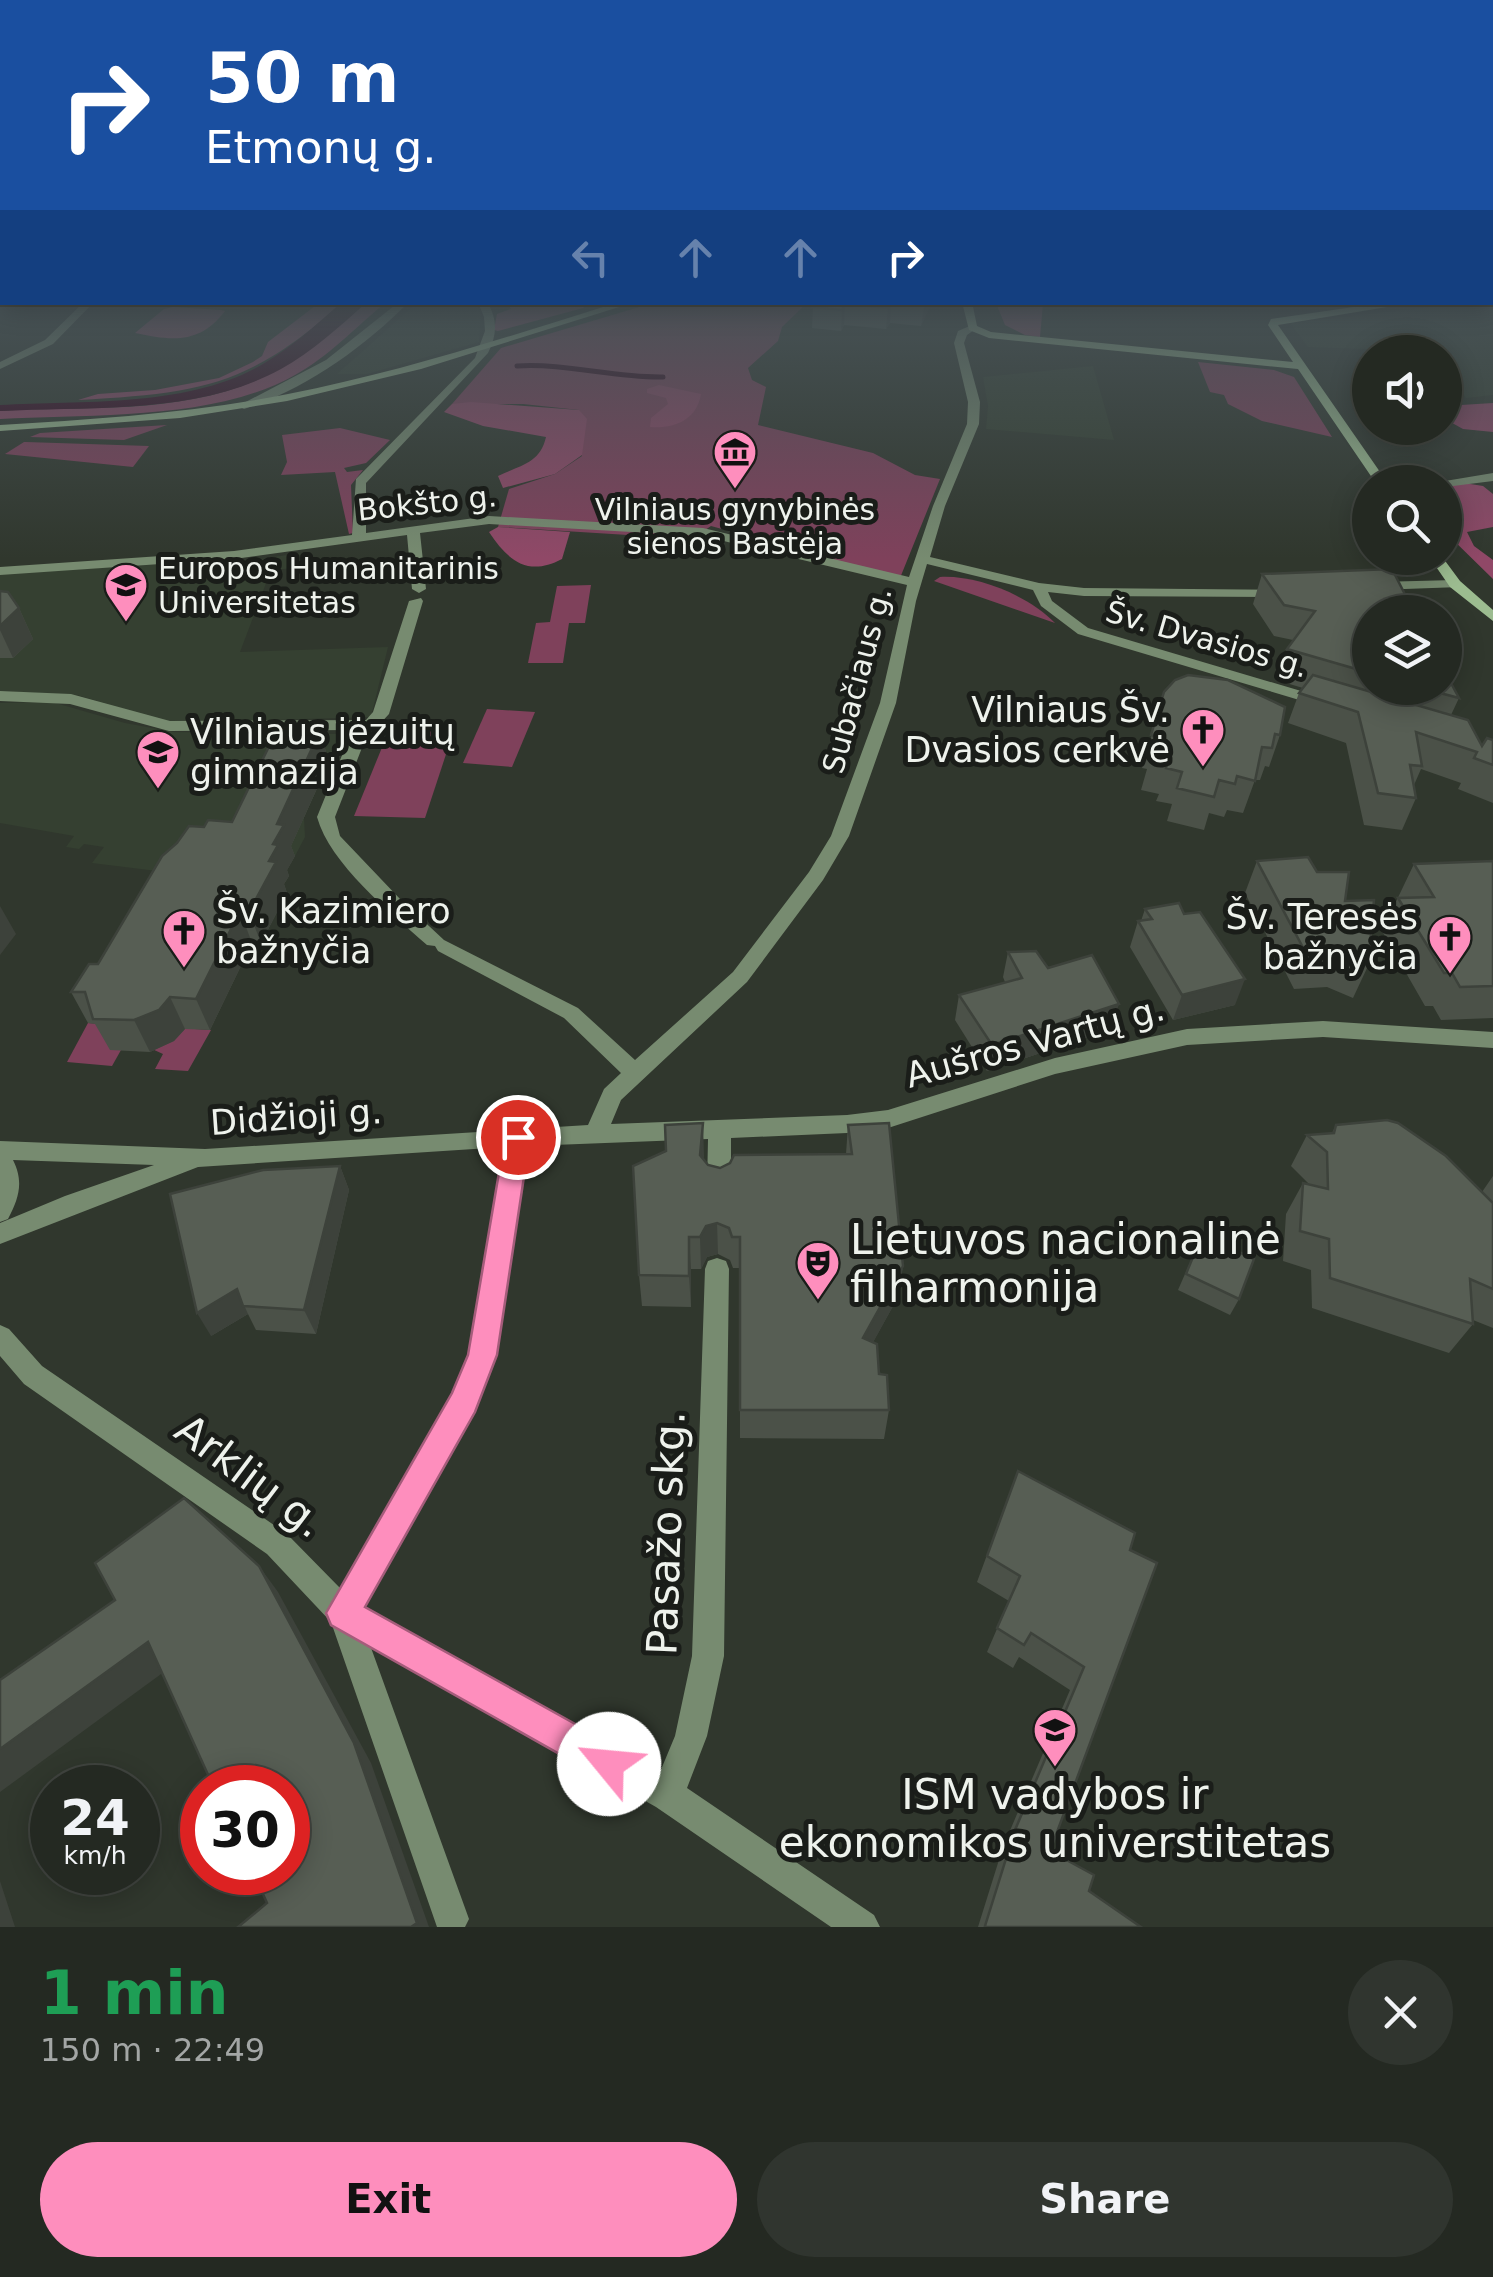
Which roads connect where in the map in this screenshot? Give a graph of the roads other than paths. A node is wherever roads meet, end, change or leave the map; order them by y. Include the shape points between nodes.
1 (307, 379) edge
2 (309, 379) edge
3 (329, 379) edge
4 (365, 379) edge
5 (461, 379) edge
6 (969, 379) edge
7 (1309, 379) edge
8 (336, 387) junction
9 (312, 393) junction
10 (244, 406) junction
11 (0, 428) edge
12 (1370, 465) edge
13 (1493, 477) edge
14 (1462, 481) edge
15 (413, 531) junction
16 (360, 538) junction
17 (923, 559) junction
18 (0, 571) edge
19 (1448, 575) edge
20 (915, 583) junction
21 (1455, 584) junction
22 (1351, 587) edge
23 (1040, 588) junction
24 (1296, 591) edge
25 (1493, 617) edge
26 (0, 696) edge
27 (1341, 707) edge
28 (367, 725) junction
29 (1493, 1040) edge
30 (636, 1072) junction
31 (720, 1130) junction
32 (596, 1134) junction
33 (518, 1137) junction
34 (0, 1150) edge
35 (205, 1158) junction
36 (0, 1160) edge
37 (719, 1187) edge
38 (0, 1212) edge
39 (0, 1234) edge
40 (717, 1269) dead end
41 (0, 1337) edge
42 (343, 1613) junction
43 (668, 1795) junction
44 (451, 1919) dead end
45 (862, 1927) edge

1 - 10 street
2 - 9 street
3 - 8 street
4 - 8 main road
5 - 16 street via 370,468 358,487
6 - 17 street, Subačiaus g. via 972,424
7 - 12 main road
8 - 9 main road
9 - 10 main road
10 - 11 main road
13 - 14 street
15 - 16 street, Bokšto g.
15 - 20 street, Bokšto g. via 489,520 689,531
15 - 28 street via 417,595 381,714
16 - 18 street, Bokšto g. via 248,554
17 - 20 street, Subačiaus g.
17 - 23 street
19 - 21 main road
20 - 30 street, Subačiaus g. via 888,704 830,855 740,976
21 - 22 street
21 - 25 main road
23 - 24 street
23 - 27 street, Šv. Dvasios g. via 1046,604 1083,631
26 - 28 street via 71,699 168,726
28 - 30 street via 326,817 332,838 439,943 571,1013
29 - 31 street, Aušros Vartų g. via 1323,1030 1187,1037 1054,1066 888,1119
30 - 32 street, Subačiaus g. via 612,1095
31 - 32 street, Aušros Vartų g.
31 - 37 street
32 - 33 street, Didžioji g.
33 - 35 street, Didžioji g.
33 - 42 street via 482,1355 464,1402
34 - 35 street, Didžioji g.
35 - 39 street
36 - 38 street via 10,1179
40 - 43 street, Pasažo skg. via 708,1656 691,1736
41 - 42 street, Arklių g. via 33,1375 278,1544
42 - 43 street, Arklių g.
42 - 44 street
43 - 45 street, Arklių g.

